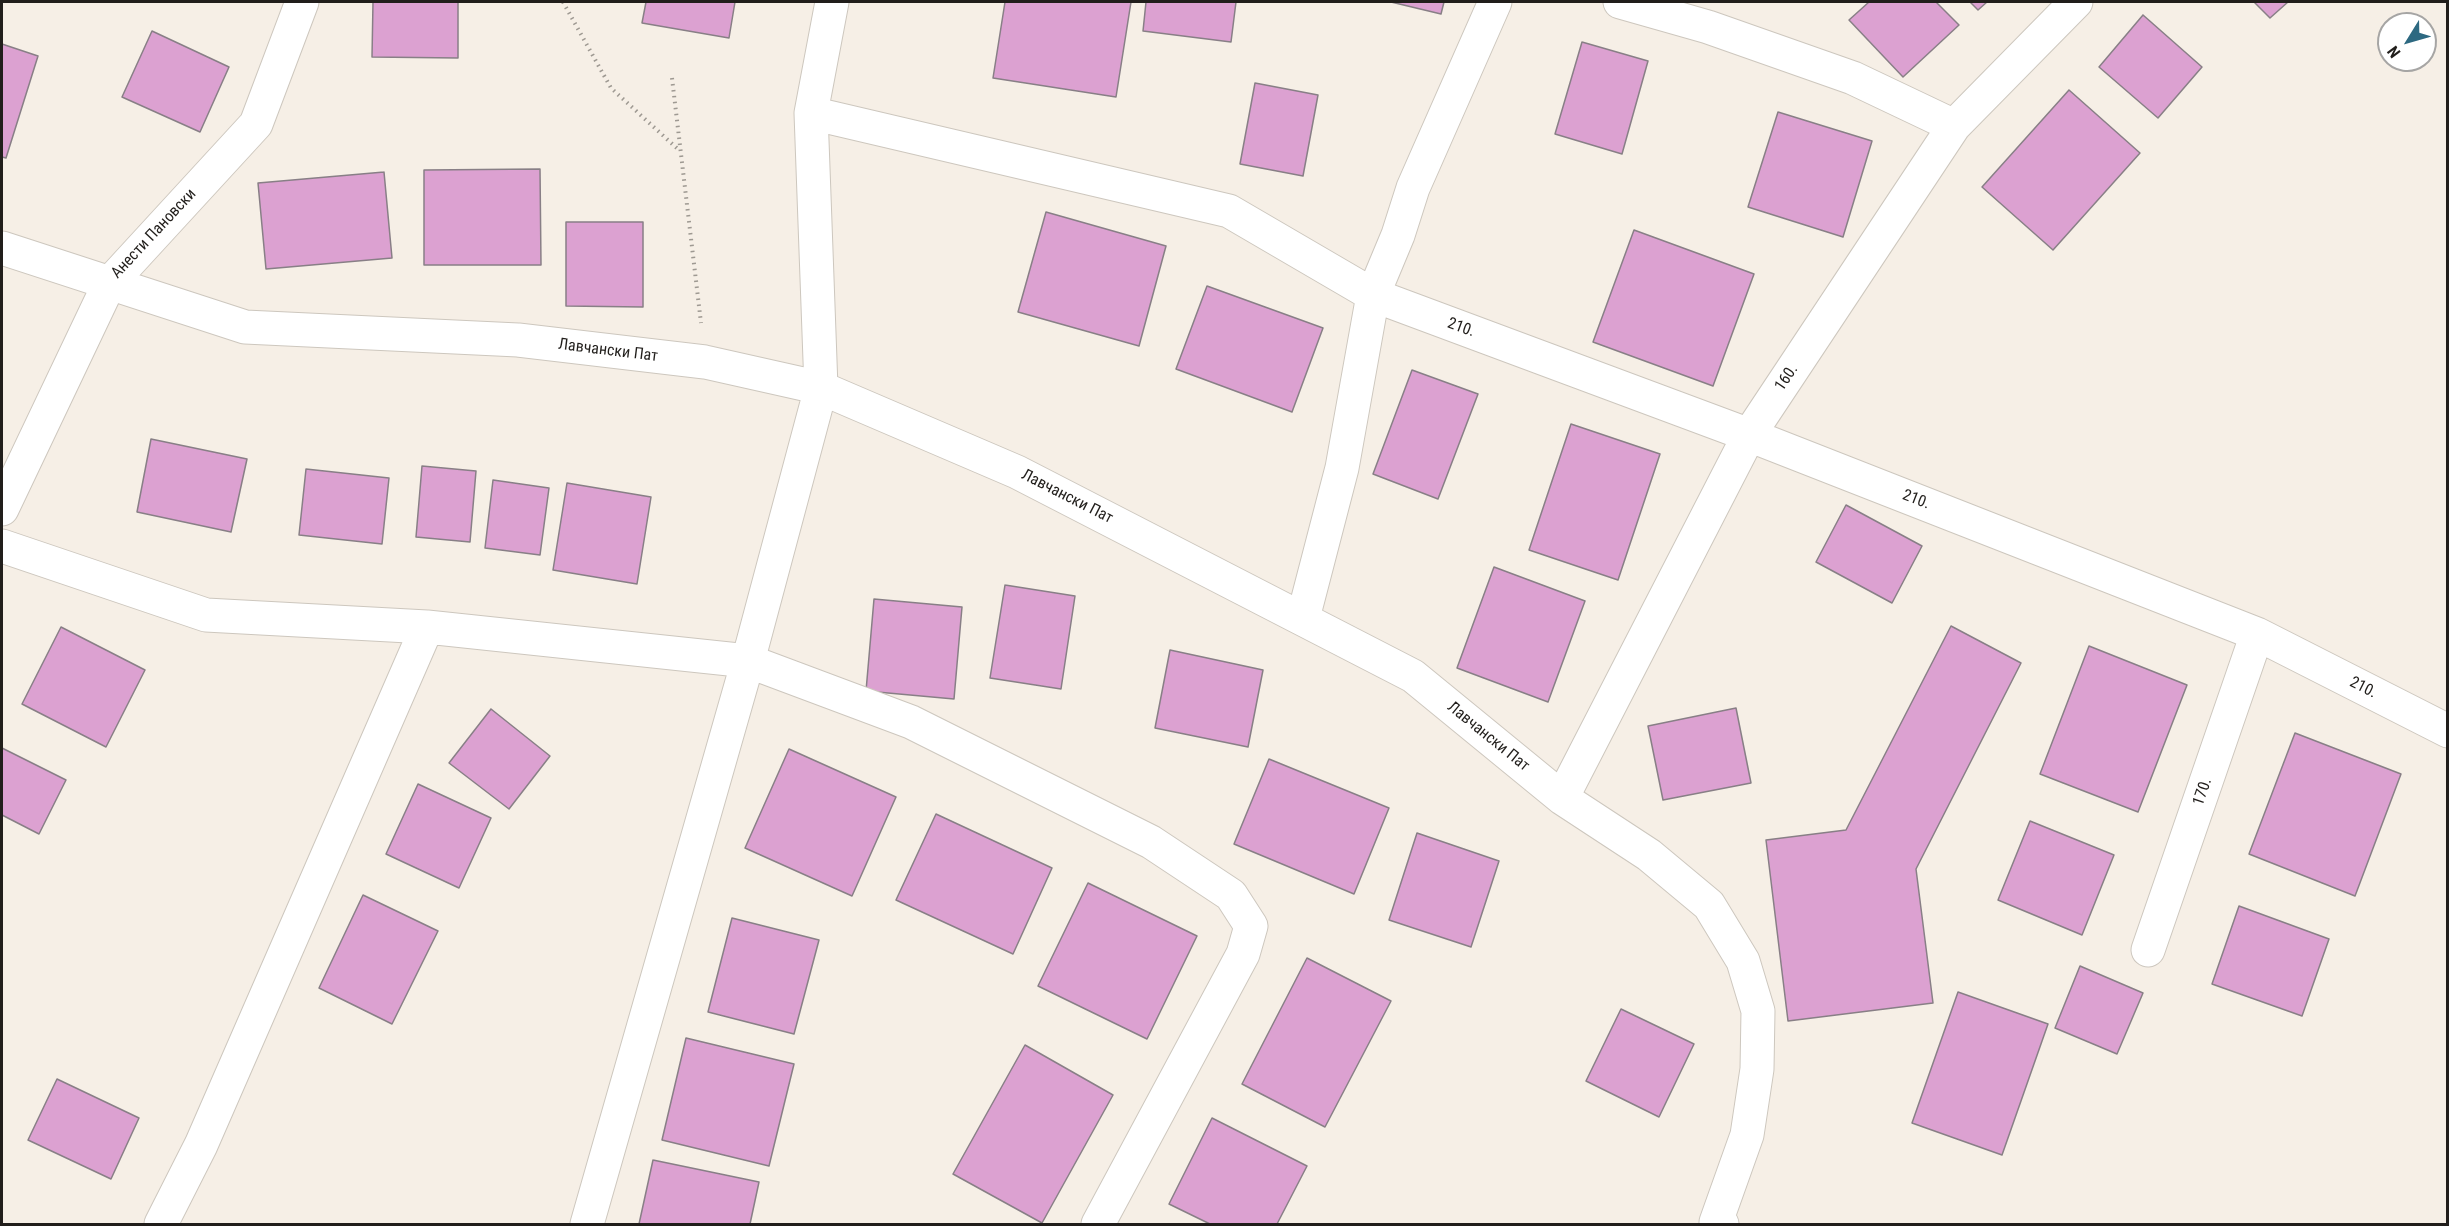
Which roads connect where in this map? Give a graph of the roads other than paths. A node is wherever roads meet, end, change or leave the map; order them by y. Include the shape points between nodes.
1 (302, 2) edge
2 (832, 2) edge
3 (1496, 2) edge
4 (1620, 2) edge
5 (2076, 2) edge
6 (811, 113) junction
7 (1954, 126) junction
8 (2, 248) edge
9 (109, 284) junction
10 (1372, 296) junction
11 (821, 388) junction
12 (1749, 435) junction
13 (2, 509) edge
14 (2, 546) edge
15 (1302, 618) junction
16 (427, 627) junction
17 (2257, 634) junction
18 (748, 661) junction
19 (2448, 731) edge
20 (1562, 798) junction
21 (2148, 950) dead end
22 (161, 1224) edge
23 (587, 1224) edge
24 (1098, 1224) edge
25 (1722, 1224) edge

1 - 9 street, Анести Пановски via 256,124
2 - 6 street
3 - 10 street via 1413,188
4 - 7 street via 1708,27 1853,78
5 - 7 street, 160.
6 - 10 street, 210. via 1229,211
6 - 11 street
7 - 12 street, 160.
8 - 9 street, Лавчански Пат
9 - 11 street, Лавчански Пат via 245,327 518,340 705,362
9 - 13 street, Анести Пановски
10 - 12 street, 210.
10 - 15 street via 1342,468
11 - 15 street, Лавчански Пат via 1017,471
11 - 18 street
12 - 17 street, 210.
12 - 20 street, 160.
14 - 16 street via 206,615
15 - 20 street, Лавчански Пат via 1413,676
16 - 18 street
16 - 22 street via 201,1144
17 - 19 street, 210.
17 - 21 street, 170.
18 - 23 street
18 - 24 street via 910,722 1151,842 1231,895 1251,926 1243,954
20 - 25 street, Лавчански Пат via 1649,855 1709,905 1743,961 1758,1011 1757,1069 1747,1135 1716,1222

